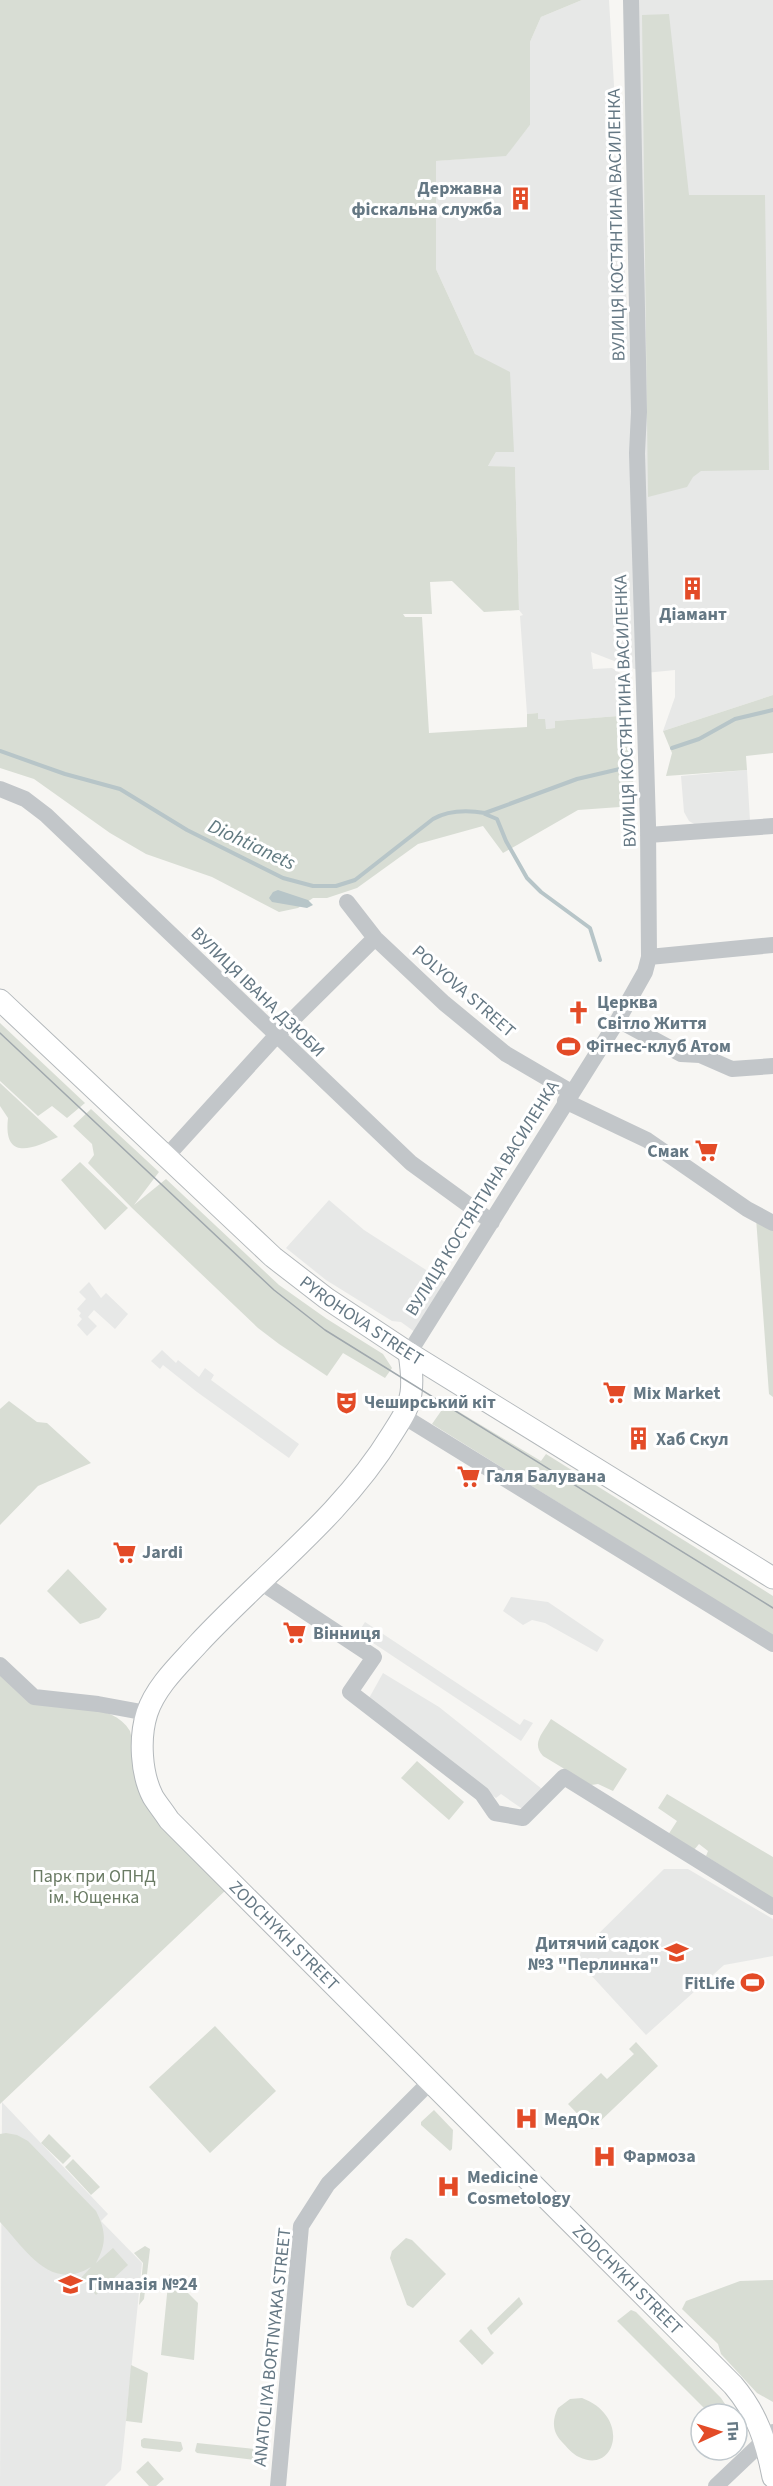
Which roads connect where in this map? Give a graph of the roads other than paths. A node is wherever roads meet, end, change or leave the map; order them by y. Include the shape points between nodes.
1 (631, 0) edge
2 (0, 789) edge
3 (773, 826) edge
4 (648, 835) junction
5 (347, 902) dead end
6 (375, 938) junction
7 (773, 945) edge
8 (649, 957) junction
9 (0, 1000) edge
10 (618, 1020) junction
11 (276, 1036) junction
12 (773, 1065) edge
13 (568, 1097) junction
14 (166, 1157) junction
15 (492, 1222) junction
16 (773, 1223) edge
17 (409, 1353) junction
18 (403, 1416) junction
19 (773, 1578) edge
20 (259, 1581) junction
21 (773, 1644) edge
22 (0, 1665) edge
23 (147, 1713) junction
24 (773, 1907) edge
25 (430, 2082) junction
26 (769, 2436) edge
27 (773, 2477) edge
28 (278, 2486) edge
29 (716, 2486) edge

1 - 4 street, ВУЛИЦЯ КОСТЯНТИНА ВАСИЛЕНКА via 637,453
2 - 11 street, ВУЛИЦЯ ІВАНА ДЗЮБИ via 25,799 46,815
3 - 4 street
4 - 8 street, ВУЛИЦЯ КОСТЯНТИНА ВАСИЛЕНКА
5 - 6 street, POLYOVA STREET
6 - 11 street
6 - 13 street, POLYOVA STREET via 444,1003 506,1054
7 - 8 street
8 - 10 street, ВУЛИЦЯ КОСТЯНТИНА ВАСИЛЕНКА via 645,972
9 - 14 main road, PYROHOVA STREET
10 - 12 street via 681,1054 700,1055 732,1069
10 - 13 street, ВУЛИЦЯ КОСТЯНТИНА ВАСИЛЕНКА
11 - 14 street
11 - 15 street, ВУЛИЦЯ ІВАНА ДЗЮБИ via 411,1163
13 - 15 street, ВУЛИЦЯ КОСТЯНТИНА ВАСИЛЕНКА
13 - 16 street, POLYOVA STREET via 647,1140
14 - 17 main road, PYROHOVA STREET via 301,1280
15 - 17 street, ВУЛИЦЯ КОСТЯНТИНА ВАСИЛЕНКА
17 - 18 main road, ZODCHYKH STREET via 411,1394
17 - 19 main road, PYROHOVA STREET
18 - 20 main road, ZODCHYKH STREET via 342,1502
18 - 21 street
20 - 23 main road, ZODCHYKH STREET via 174,1669
20 - 24 street via 374,1657 350,1692 482,1794 495,1813 523,1818 564,1777
22 - 23 street via 34,1697
23 - 25 main road, ZODCHYKH STREET via 143,1738 146,1776 153,1797 169,1820
25 - 26 main road, ZODCHYKH STREET via 733,2385
25 - 28 street, ANATOLIYA BORTNYAKA STREET via 328,2184 301,2226
26 - 27 main road, ZODCHYKH STREET
26 - 29 street

